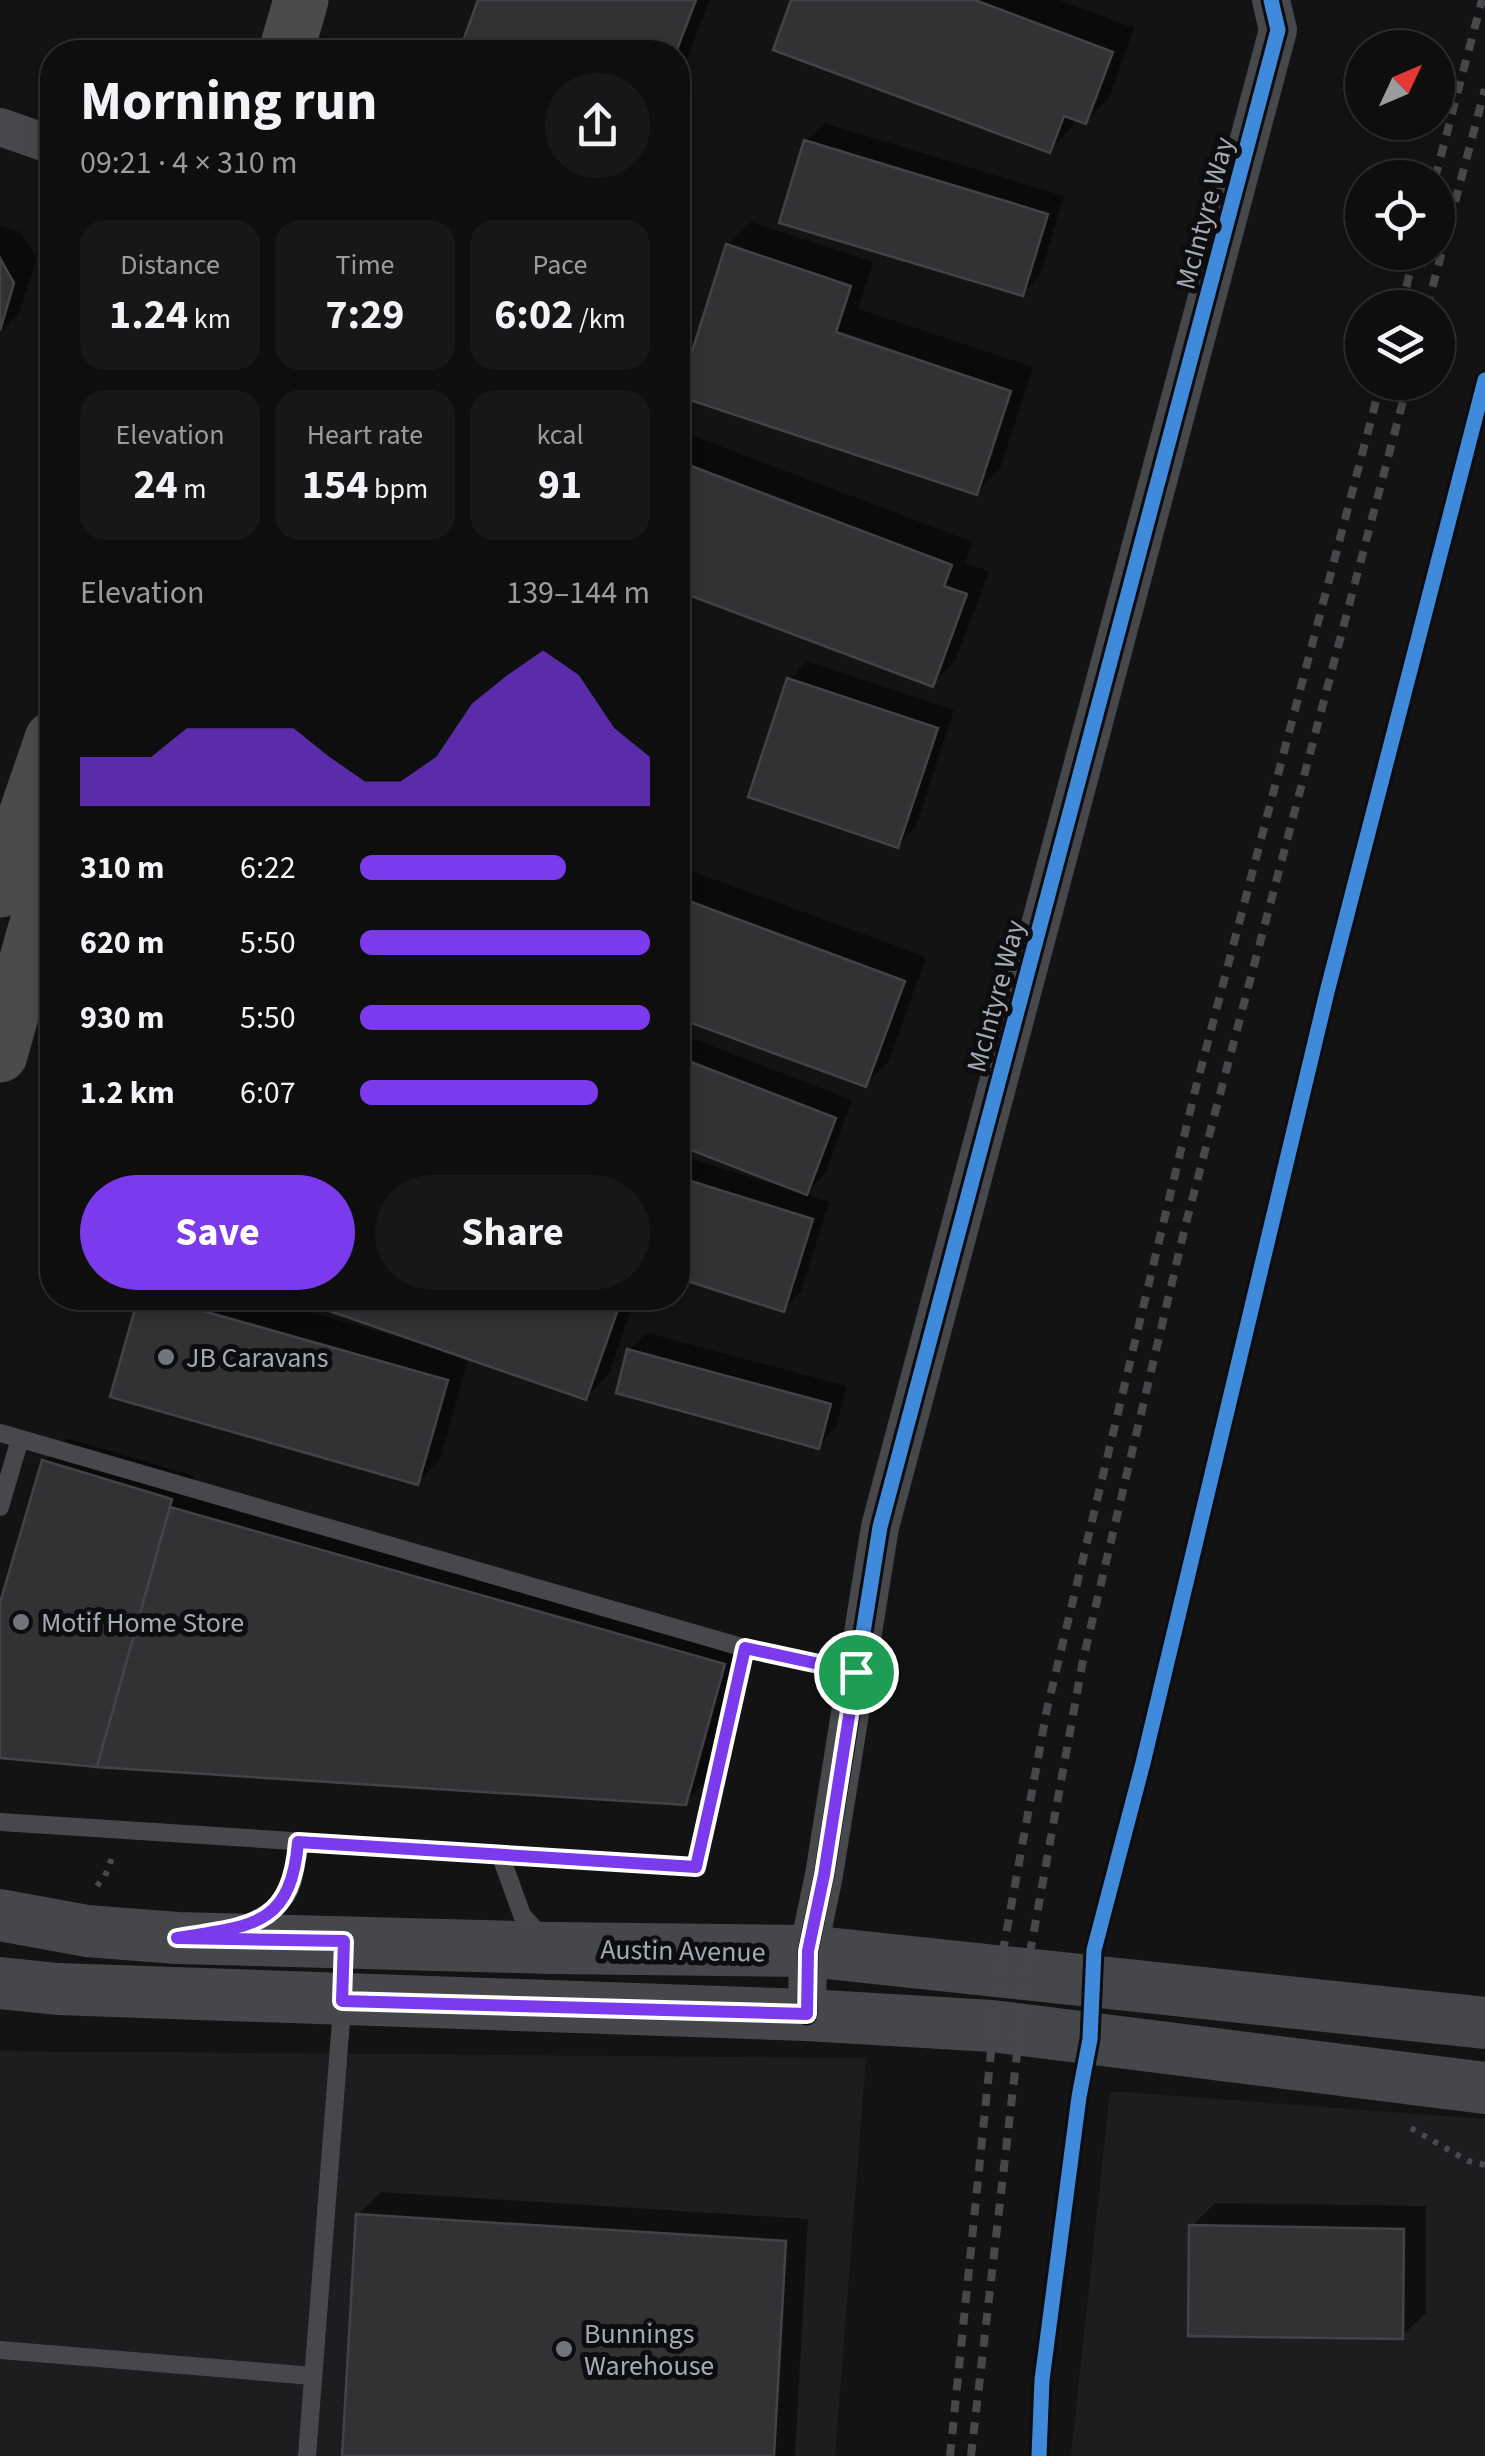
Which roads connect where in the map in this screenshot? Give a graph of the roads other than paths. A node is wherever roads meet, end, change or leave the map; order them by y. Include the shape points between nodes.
1 (264, 0) edge
2 (301, 0) edge
3 (1270, 0) edge
4 (252, 40) edge
5 (289, 40) edge
6 (0, 127) edge
7 (40, 141) edge
8 (40, 774) edge
9 (0, 890) edge
10 (40, 912) edge
11 (0, 1054) edge
12 (0, 1432) edge
13 (20, 1438) junction
14 (0, 1507) edge
15 (745, 1648) junction
16 (856, 1672) junction
17 (0, 1822) edge
18 (298, 1842) junction
19 (500, 1854) junction
20 (0, 1915) edge
21 (177, 1938) junction
22 (344, 1941) junction
23 (552, 1948) junction
24 (808, 1951) junction
25 (0, 1983) edge
26 (342, 2001) junction
27 (807, 2014) junction
28 (1485, 2023) edge
29 (1485, 2088) edge
30 (0, 2350) edge
31 (313, 2376) junction
32 (307, 2456) edge

1 - 4 highway
2 - 5 highway
3 - 16 street, McIntyre Way via 1278,30 880,1528
6 - 7 street
8 - 9 highway
10 - 11 highway
12 - 13 lane
13 - 14 lane
13 - 15 lane
15 - 16 lane
15 - 19 lane via 696,1867
16 - 24 street, McIntyre Way
17 - 18 lane
18 - 19 lane
18 - 21 lane via 295,1877 278,1908 236,1929
19 - 23 lane via 522,1915
20 - 21 main road, Austin Avenue
21 - 22 main road, Austin Avenue
22 - 23 main road, Austin Avenue
22 - 26 lane
23 - 24 main road, Austin Avenue
24 - 27 street, McIntyre Way
24 - 28 main road, Austin Avenue
25 - 26 main road
26 - 27 main road
26 - 31 lane
27 - 29 main road via 992,2026
30 - 31 lane
31 - 32 lane

